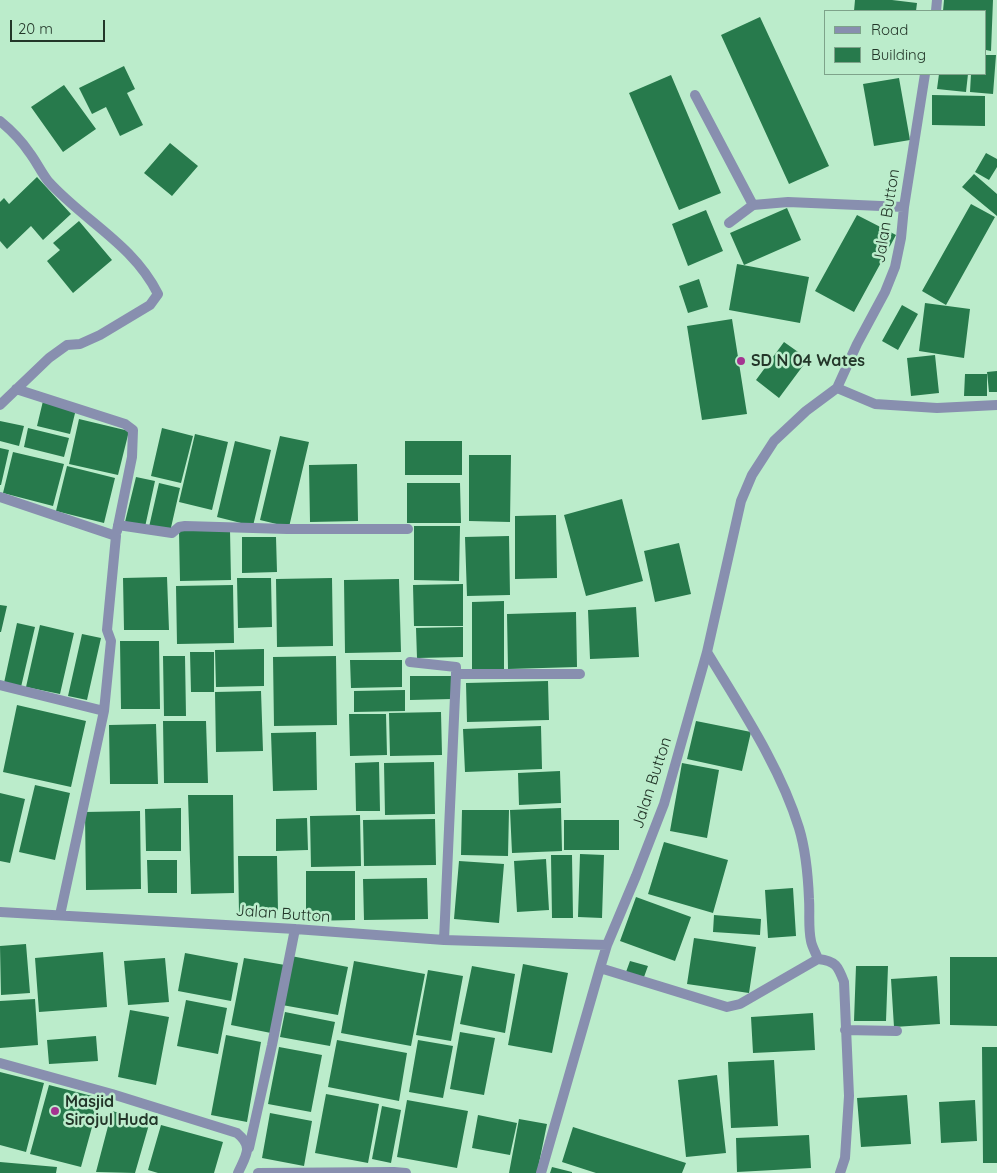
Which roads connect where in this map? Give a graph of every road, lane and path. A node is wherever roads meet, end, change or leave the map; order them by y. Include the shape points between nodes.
1 (925, 75) edge
2 (695, 95) dead end
3 (0, 121) edge
4 (753, 205) junction
5 (904, 207) junction
6 (729, 223) dead end
7 (837, 388) junction
8 (16, 389) junction
9 (0, 405) edge
10 (997, 405) edge
11 (0, 497) edge
12 (118, 524) junction
13 (408, 529) dead end
14 (116, 536) junction
15 (707, 652) junction
16 (410, 662) dead end
17 (456, 674) junction
18 (580, 674) dead end
19 (0, 685) edge
20 (104, 711) junction
21 (0, 912) edge
22 (60, 915) junction
23 (295, 929) junction
24 (444, 940) junction
25 (607, 945) junction
26 (818, 958) junction
27 (600, 968) junction
28 (845, 1030) junction
29 (897, 1031) dead end
30 (0, 1063) edge
31 (248, 1151) junction
32 (238, 1173) edge
33 (258, 1173) edge
34 (406, 1173) edge
35 (541, 1173) edge
36 (840, 1173) edge

1 - 5 street, Jalan Button
2 - 4 street
3 - 8 street via 28,150 47,180 132,256 158,294 150,305 100,335 80,344 67,345
4 - 5 street via 788,202
4 - 6 street
5 - 7 street, Jalan Button via 895,267
7 - 10 street via 875,404 937,408
7 - 15 street, Jalan Button via 774,441 752,475 741,501
8 - 9 street
8 - 12 street via 126,424 133,430 132,457
11 - 14 street
12 - 13 street via 172,533 185,526
12 - 14 street
14 - 20 street via 107,630 111,641
15 - 25 street, Jalan Button via 664,804
15 - 26 street via 782,783 799,828 806,856 809,931
16 - 17 street via 456,667
17 - 18 street
17 - 24 street
19 - 20 street
20 - 22 street
21 - 22 street, Jalan Button
22 - 23 street, Jalan Button
23 - 24 street, Jalan Button
23 - 31 street
24 - 25 street, Jalan Button
25 - 27 street
26 - 27 street via 740,1004 727,1007
26 - 28 street via 830,960 838,966 844,982
27 - 35 street
28 - 29 street
28 - 36 street via 848,1096 845,1158
30 - 31 street via 237,1133 245,1140
31 - 32 street
33 - 34 street

